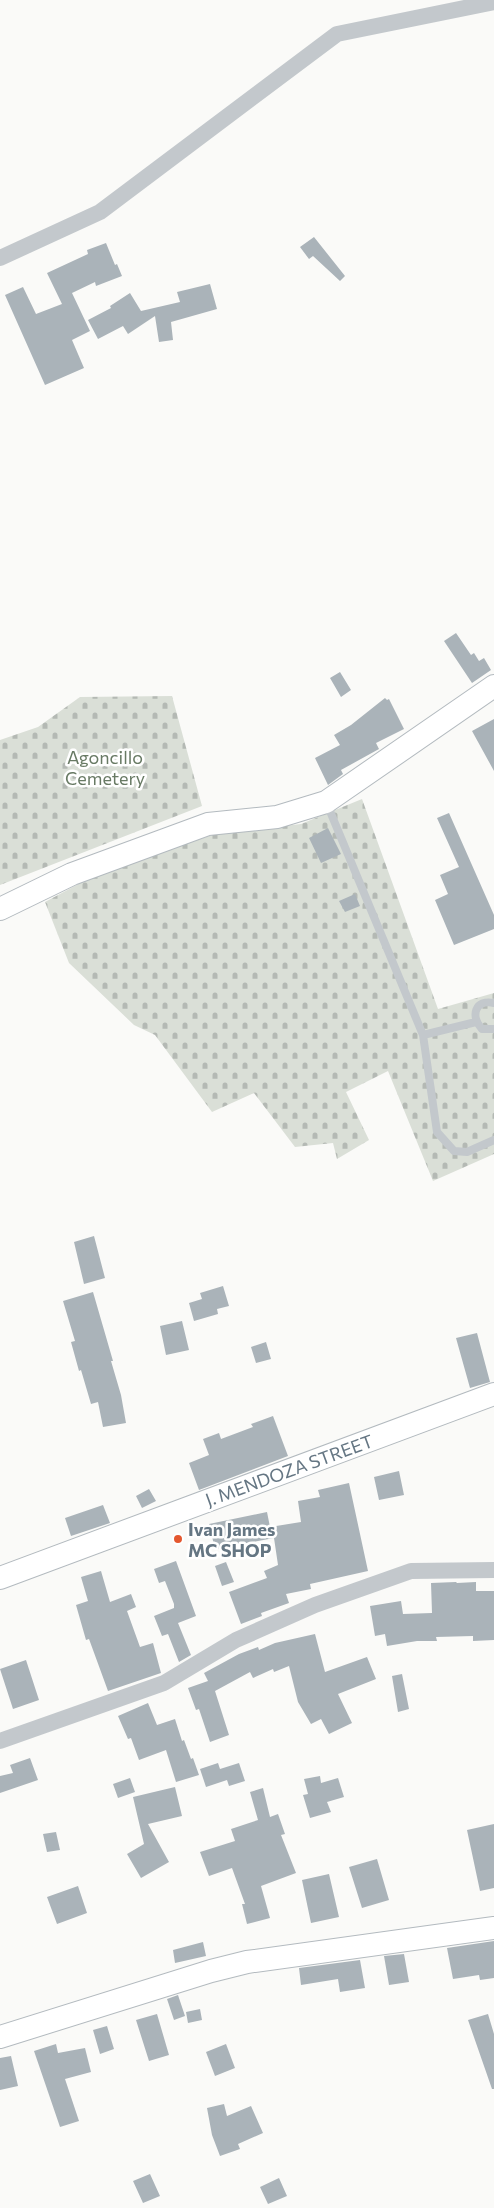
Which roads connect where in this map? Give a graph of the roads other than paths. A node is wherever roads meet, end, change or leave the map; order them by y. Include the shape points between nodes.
1 (494, 2) edge
2 (0, 258) edge
3 (494, 686) edge
4 (326, 802) junction
5 (0, 909) edge
6 (494, 1003) edge
7 (476, 1022) junction
8 (494, 1029) edge
9 (423, 1035) junction
10 (494, 1140) edge
11 (494, 1394) edge
12 (494, 1570) edge
13 (0, 1578) edge
14 (0, 1741) edge
15 (494, 1928) edge
16 (0, 2037) edge

1 - 2 street via 337,34 100,212
3 - 4 main road
4 - 5 main road via 277,817 208,824 72,874
4 - 9 lane
6 - 7 lane via 479,1006 475,1013
7 - 8 lane via 482,1029
7 - 9 lane
9 - 10 lane via 437,1132 454,1150 467,1152
11 - 13 main road, J. MENDOZA STREET
12 - 14 street via 411,1571 315,1605 244,1636 164,1683
15 - 16 main road via 247,1962

